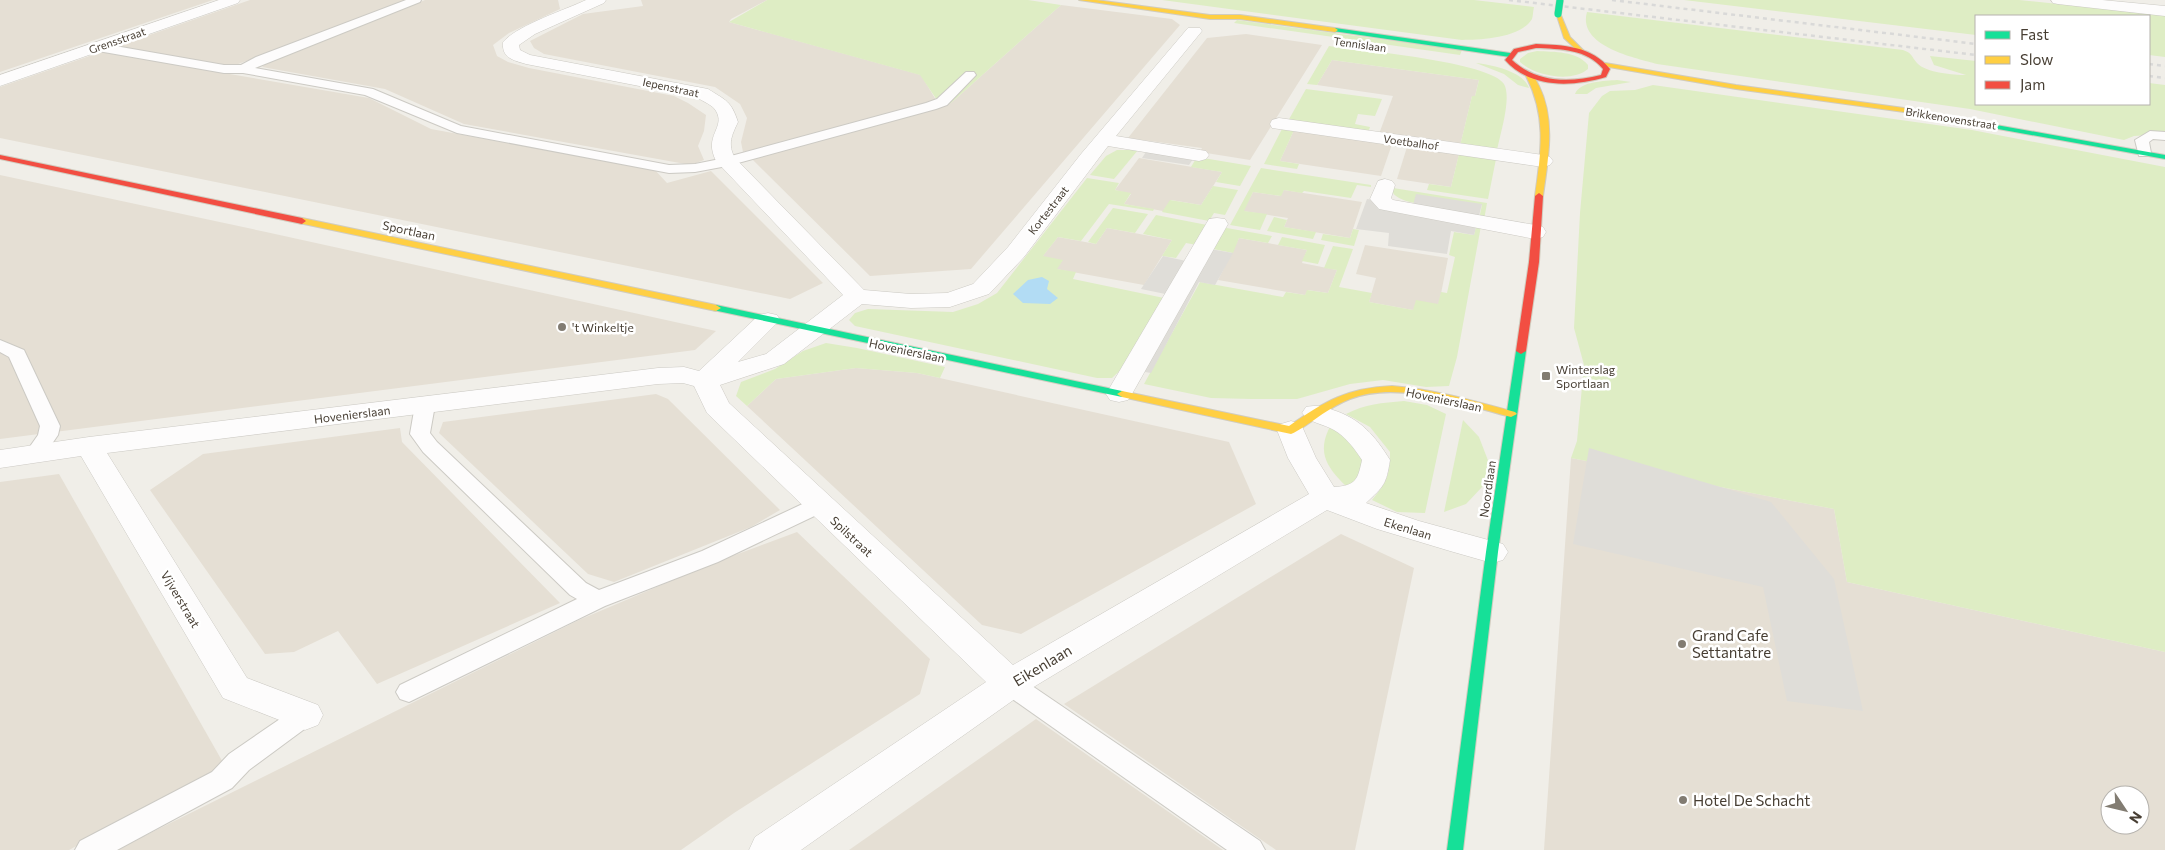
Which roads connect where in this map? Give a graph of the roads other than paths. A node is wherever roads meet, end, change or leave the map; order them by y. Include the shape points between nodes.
1 (233, 0) edge
2 (416, 0) edge
3 (599, 0) edge
4 (1082, 0) edge
5 (1560, 0) edge
6 (2058, 0) edge
7 (2165, 11) edge
8 (1558, 14) junction
9 (1202, 24) junction
10 (98, 47) junction
11 (1540, 47) junction
12 (1582, 52) junction
13 (1511, 60) junction
14 (242, 69) junction
15 (1605, 70) junction
16 (970, 75) dead end
17 (1530, 76) junction
18 (0, 81) edge
19 (1578, 82) junction
20 (1566, 94) dead end
21 (1554, 117) dead end
22 (1279, 124) dead end
23 (1546, 131) junction
24 (2165, 136) edge
25 (1103, 140) junction
26 (2144, 153) junction
27 (1199, 155) dead end
28 (0, 157) edge
29 (2165, 157) edge
30 (1543, 161) junction
31 (726, 162) junction
32 (1385, 185) dead end
33 (1217, 224) dead end
34 (1535, 232) junction
35 (857, 296) junction
36 (768, 320) junction
37 (812, 330) junction
38 (0, 345) edge
39 (705, 381) junction
40 (1119, 394) junction
41 (425, 405) junction
42 (1316, 413) junction
43 (1511, 414) junction
44 (1291, 430) junction
45 (89, 446) junction
46 (34, 455) junction
47 (0, 460) edge
48 (1326, 497) junction
49 (819, 505) junction
50 (1492, 552) junction
51 (597, 600) junction
52 (1010, 684) junction
53 (409, 692) dead end
54 (305, 714) joint
55 (90, 850) edge
56 (769, 850) edge
57 (1250, 850) edge
58 (1455, 850) edge

1 - 10 street, Grensstraat
2 - 14 lane
3 - 31 street, Iepenstraat via 529,31 510,43 512,53 526,59 702,93 724,107 729,122 720,150
4 - 9 street, Tennislaan
5 - 8 street, bridge
6 - 7 street
8 - 11 street
8 - 12 street via 1567,38
9 - 13 street, Tennislaan via 1240,18
9 - 25 street, Kortestraat
10 - 14 lane via 224,69
10 - 18 street, Grensstraat
11 - 12 street
11 - 13 street via 1525,48
12 - 15 street
13 - 17 street
14 - 31 lane via 368,92 457,129 669,169
15 - 19 street via 1594,80
15 - 26 street, Brikkenovenstraat via 1938,115
16 - 31 lane via 942,102 931,106
17 - 19 street
17 - 23 street, Noordlaan via 1541,94
19 - 20 street
21 - 23 street, Noordlaan
22 - 30 street, Voetbalhof
23 - 30 street, Noordlaan
24 - 26 lane via 2150,135 2142,140
25 - 27 street
25 - 35 street, Kortestraat via 1016,252 981,289 950,300 911,301
26 - 29 street, Brikkenovenstraat
28 - 36 street, Sportlaan
30 - 34 street, Noordlaan
31 - 35 street
32 - 34 street via 1380,199 1386,205
33 - 40 street
34 - 43 street, Noordlaan via 1534,262
35 - 37 street
36 - 37 street, Sportlaan
36 - 39 street
37 - 39 street via 775,359
37 - 40 street, Hovenierslaan
38 - 46 lane via 16,354 50,426 48,435
39 - 41 street, Hovenierslaan via 684,374 658,376
39 - 49 street, Spilstraat via 716,407
40 - 44 street, Hovenierslaan
41 - 45 street, Hovenierslaan
41 - 51 lane via 420,434 430,447 578,589
42 - 43 street, Hovenierslaan via 1354,394 1396,390
42 - 44 street, Hovenierslaan
42 - 48 street, Eikenlaan via 1349,426 1362,437 1376,460 1372,481 1355,496
43 - 50 street, Noordlaan
44 - 48 street via 1302,458
45 - 46 street, Hovenierslaan
45 - 54 street, Vijverstraat via 235,688
46 - 47 street, Hovenierslaan
48 - 50 street, Ekenlaan via 1363,514
48 - 52 street, Eikenlaan
49 - 51 lane via 777,527
49 - 52 street, Spilstraat
50 - 58 street, Noordlaan
51 - 53 lane
52 - 56 street, Eikenlaan
52 - 57 lane
54 - 55 lane via 239,762 222,780

